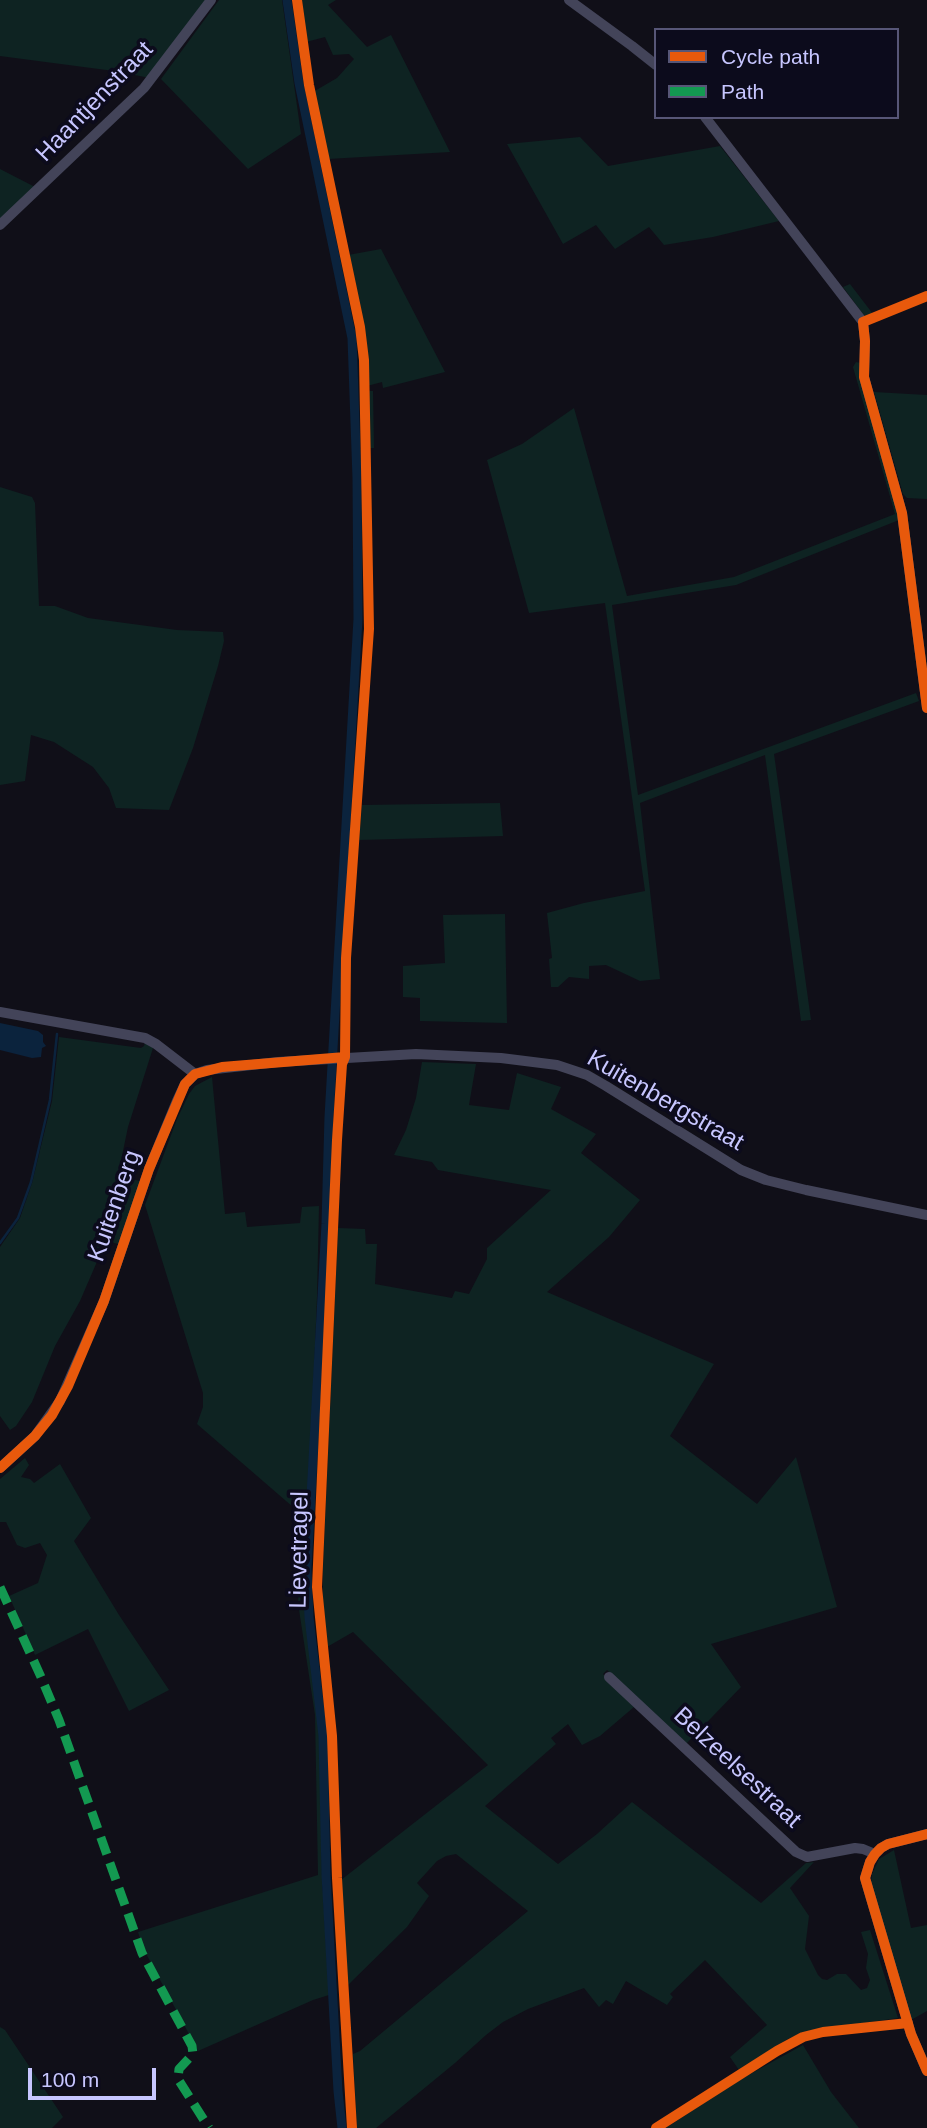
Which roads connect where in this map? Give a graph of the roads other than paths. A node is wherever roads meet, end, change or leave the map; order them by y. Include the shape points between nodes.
1 (211, 0) edge
2 (569, 0) edge
3 (654, 64) edge
4 (707, 119) edge
5 (0, 225) edge
6 (927, 708) edge
7 (0, 1012) edge
8 (195, 1074) junction
9 (927, 1215) edge
10 (0, 1468) edge
11 (610, 1677) dead end
12 (927, 1834) edge
13 (874, 1854) junction
14 (927, 2071) edge

1 - 5 street, Haantjenstraat via 144,88
2 - 3 street
4 - 6 street via 863,322 864,377 902,513
7 - 8 street via 145,1038
8 - 9 street, Kuitenbergstraat via 222,1067 416,1054 524,1060 569,1069 606,1086 741,1170 766,1180
8 - 10 street, Kuitenberg via 172,1112 68,1386 36,1436
11 - 13 street, Belzeelsestraat via 796,1852 807,1857 855,1848
12 - 13 street via 888,1844
13 - 14 street via 866,1870 866,1885 911,2034

